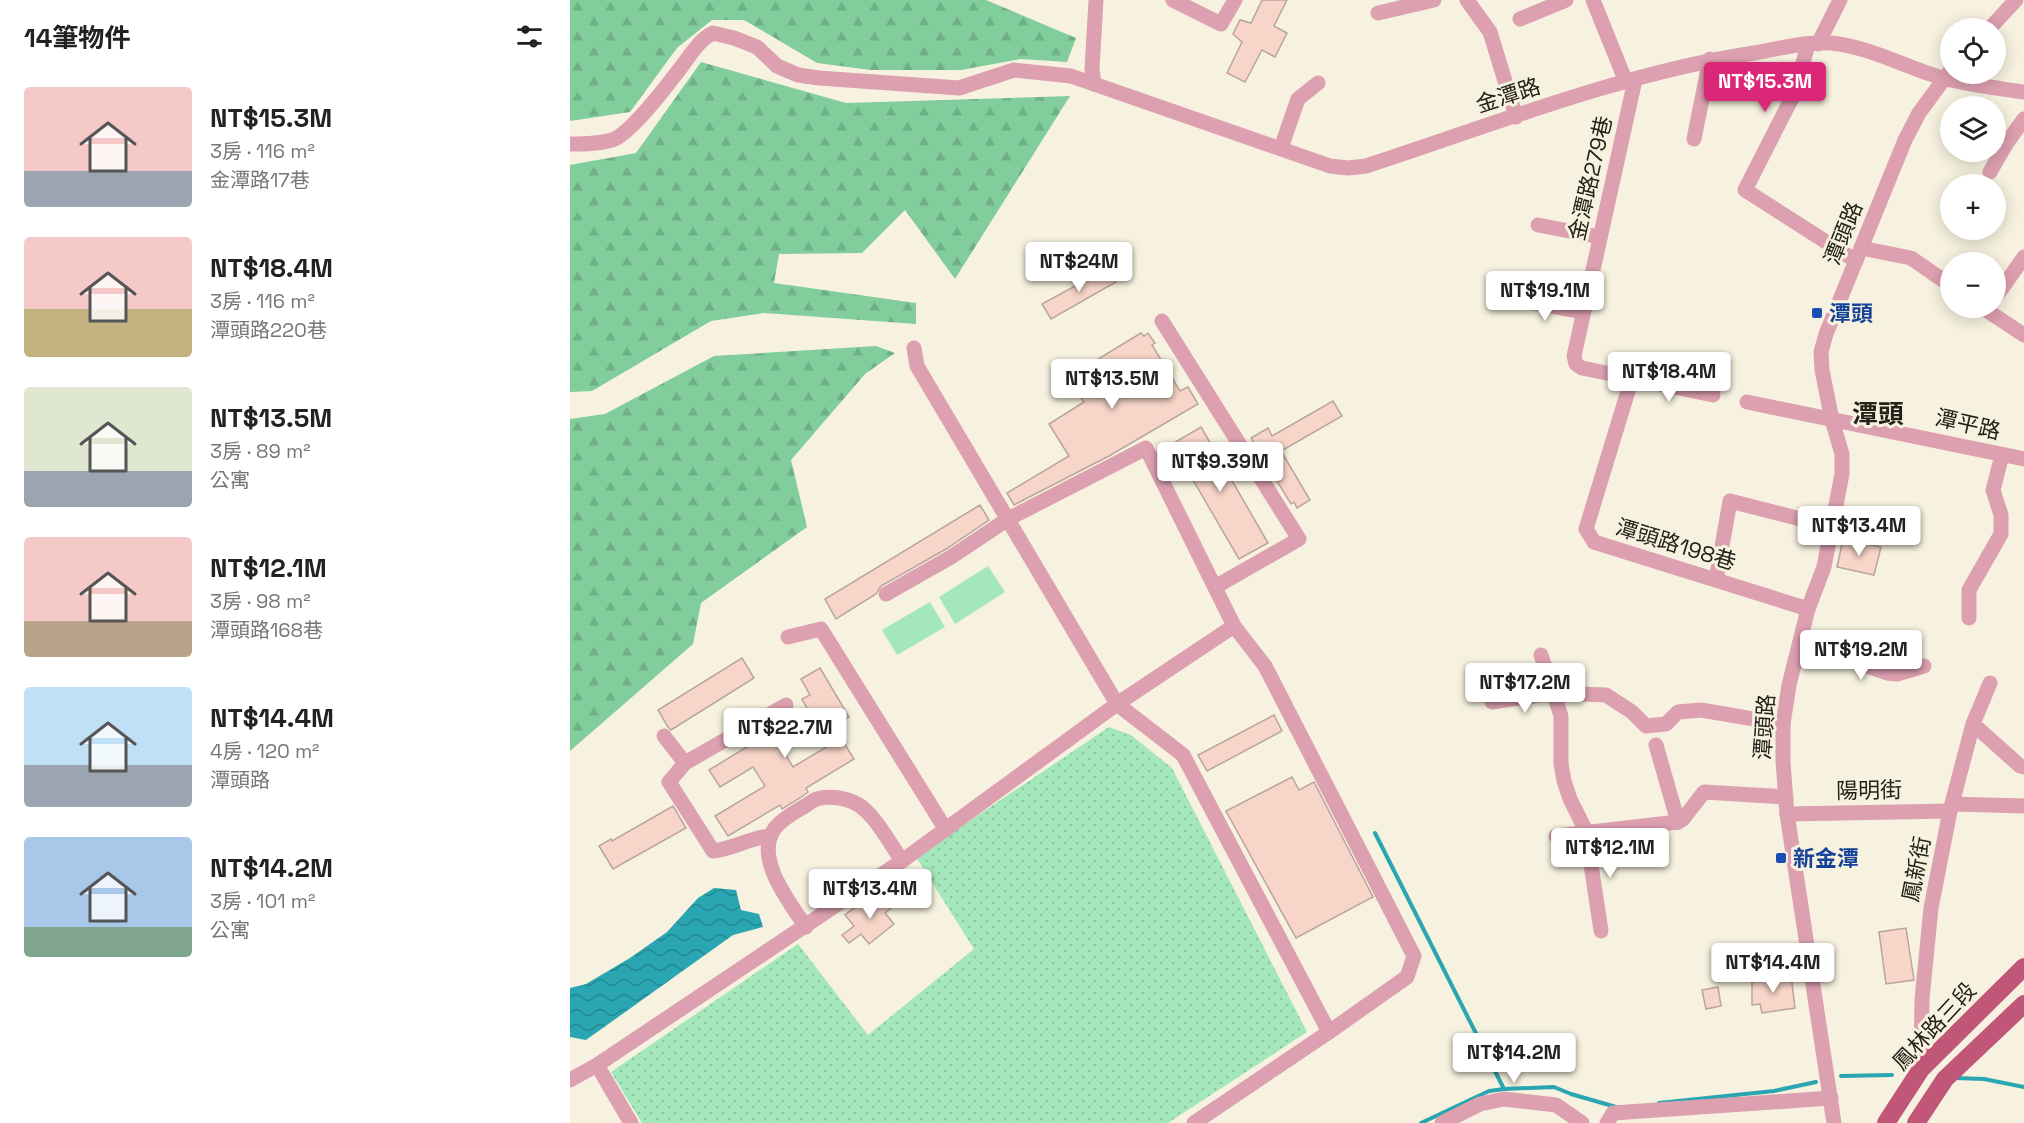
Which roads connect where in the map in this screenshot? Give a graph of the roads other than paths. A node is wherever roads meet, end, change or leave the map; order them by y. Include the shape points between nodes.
1 (1096, 0) edge
2 (1173, 0) edge
3 (1235, 0) edge
4 (1434, 0) edge
5 (1467, 0) edge
6 (1566, 0) edge
7 (1593, 0) edge
8 (1840, 0) edge
9 (2016, 0) edge
10 (1378, 13) dead end
11 (1999, 18) edge
12 (1520, 19) dead end
13 (1813, 44) junction
14 (1710, 60) junction
15 (1940, 73) edge
16 (1630, 81) junction
17 (1318, 83) dead end
18 (1094, 84) junction
19 (1940, 84) edge
20 (1988, 84) edge
21 (2024, 92) edge
22 (1516, 117) junction
23 (2024, 119) edge
24 (1694, 139) dead end
25 (570, 144) edge
26 (1281, 148) junction
27 (1990, 172) dead end
28 (1538, 225) dead end
29 (1600, 237) junction
30 (1859, 254) junction
31 (2024, 257) edge
32 (1940, 278) edge
33 (2006, 282) edge
34 (1513, 299) dead end
35 (1583, 312) junction
36 (2003, 318) edge
37 (1162, 321) dead end
38 (2024, 335) edge
39 (915, 348) dead end
40 (1632, 378) junction
41 (1713, 395) dead end
42 (1747, 402) dead end
43 (1832, 420) junction
44 (2002, 455) junction
45 (2024, 459) edge
46 (1008, 519) junction
47 (1832, 527) junction
48 (1716, 580) junction
49 (1215, 587) junction
50 (886, 594) dead end
51 (1808, 609) junction
52 (1969, 618) dead end
53 (1234, 626) junction
54 (788, 637) dead end
55 (1800, 643) junction
56 (1541, 655) dead end
57 (1924, 666) dead end
58 (1990, 683) dead end
59 (1553, 693) junction
60 (1492, 702) dead end
61 (1118, 704) junction
62 (786, 705) dead end
63 (1783, 724) junction
64 (1973, 724) junction
65 (664, 736) dead end
66 (1656, 745) dead end
67 (685, 763) junction
68 (2024, 767) edge
69 (1786, 796) junction
70 (2024, 806) edge
71 (1951, 807) junction
72 (1787, 814) junction
73 (1678, 822) junction
74 (946, 830) junction
75 (1586, 831) junction
76 (771, 836) junction
77 (1557, 836) dead end
78 (902, 861) junction
79 (806, 927) junction
80 (1601, 931) dead end
81 (2024, 968) edge
82 (2024, 1004) edge
83 (1329, 1032) junction
84 (597, 1065) junction
85 (1921, 1069) junction
86 (570, 1080) edge
87 (1831, 1098) junction
88 (631, 1123) edge
89 (1194, 1123) edge
90 (1442, 1123) edge
91 (1582, 1123) edge
92 (1607, 1123) edge
93 (1834, 1123) edge
94 (1887, 1123) edge
95 (1916, 1123) edge

1 - 18 street
2 - 3 street via 1221,24
4 - 10 street
5 - 22 street via 1490,32
6 - 12 street
7 - 16 street
8 - 13 street
9 - 11 street
13 - 14 street, 金潭路
13 - 15 street, 金潭路 via 1853,48
13 - 30 street via 1796,90 1745,190
14 - 16 street, 金潭路
14 - 24 street
16 - 22 street, 金潭路
16 - 29 street, 金潭路279巷
17 - 26 street via 1298,99
18 - 25 street, 金潭路 via 1071,76 1014,70 959,88 798,75 777,66 757,46 713,33 703,38 625,131 614,139
18 - 26 street, 金潭路
19 - 30 street, 潭頭路 via 1905,140
20 - 21 street, 金潭路
22 - 26 street, 金潭路 via 1366,166 1330,166
23 - 27 street
28 - 29 street
29 - 35 street, 金潭路279巷
30 - 32 street via 1911,258
30 - 43 street, 潭頭路 via 1821,352
31 - 33 street
34 - 35 street
35 - 40 street, 金潭路279巷 via 1574,356 1576,364
36 - 38 street
37 - 49 street via 1299,539
39 - 46 street via 916,366
40 - 41 street
40 - 48 street, 潭頭路198巷 via 1586,529 1594,542
42 - 43 street, 潭平路
43 - 44 street, 潭平路
43 - 47 street, 潭頭路 via 1842,454 1842,474
44 - 45 street, 潭平路
44 - 52 street via 1993,490 2001,515 2001,534 1969,590
46 - 49 street via 1146,448
46 - 50 street
46 - 61 street
47 - 48 street via 1730,501
47 - 51 street, 潭頭路 via 1824,567
48 - 51 street, 潭頭路198巷
49 - 53 street
51 - 55 street, 潭頭路
53 - 61 street
53 - 83 street via 1265,666 1414,956 1407,977
54 - 74 street via 821,629
55 - 57 street via 1887,673
55 - 63 street, 潭頭路
56 - 59 street
58 - 64 street, 鳳新街
59 - 60 street
59 - 63 street via 1606,695 1646,726 1666,724 1678,712 1701,710
59 - 75 street via 1561,716 1564,781
61 - 74 street
61 - 83 street via 1183,755
62 - 67 street
63 - 69 street, 潭頭路
64 - 68 street
64 - 71 street, 鳳新街
65 - 67 street
66 - 73 street
67 - 76 street via 669,782 713,851
69 - 72 street, 潭頭路
69 - 73 street via 1704,792
70 - 71 street, 陽明街
71 - 72 street, 陽明街
71 - 85 street, 鳳新街 via 1931,908 1922,999
72 - 87 street, 潭頭路
73 - 75 street
74 - 78 street
75 - 77 street
75 - 80 street
76 - 78 street via 786,818 817,799 838,798 859,804 869,813
76 - 79 street via 770,861 775,877
78 - 79 street
79 - 84 street
81 - 85 main road, 鳳林路三段
82 - 95 main road, 鳳林路三段 via 1945,1079
83 - 89 street
84 - 86 street
84 - 88 street
85 - 94 main road, 鳳林路三段
87 - 92 street via 1614,1113
87 - 93 street, 潭頭路
90 - 91 street via 1480,1104 1504,1099 1556,1105

